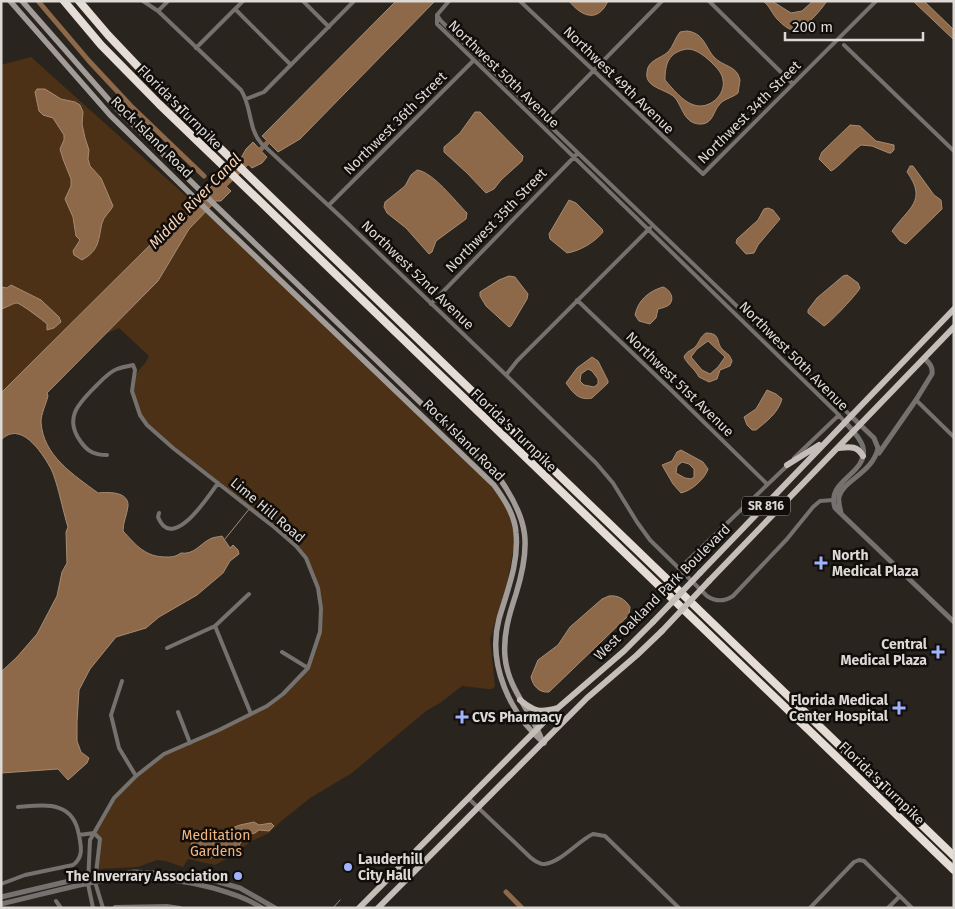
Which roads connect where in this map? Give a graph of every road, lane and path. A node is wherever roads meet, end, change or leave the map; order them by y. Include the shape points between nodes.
1 (10, 1) edge
2 (22, 1) edge
3 (64, 1) edge
4 (79, 1) edge
5 (143, 1) edge
6 (168, 1) edge
7 (243, 1) edge
8 (303, 1) edge
9 (354, 1) edge
10 (449, 1) edge
11 (520, 1) edge
12 (662, 1) edge
13 (709, 1) edge
14 (876, 1) edge
15 (235, 9) junction
16 (158, 11) junction
17 (437, 15) junction
18 (329, 27) junction
19 (844, 45) dead end
20 (196, 48) junction
21 (478, 56) junction
22 (474, 60) junction
23 (291, 65) junction
24 (593, 71) junction
25 (793, 84) junction
26 (246, 98) junction
27 (544, 121) junction
28 (540, 125) junction
29 (954, 152) edge
30 (578, 153) junction
31 (573, 157) junction
32 (702, 174) joint
33 (329, 205) junction
34 (653, 225) junction
35 (648, 230) junction
36 (686, 257) junction
37 (681, 261) junction
38 (718, 288) junction
39 (713, 292) junction
40 (577, 300) junction
41 (431, 304) junction
42 (954, 309) edge
43 (748, 316) junction
44 (743, 321) junction
45 (954, 327) edge
46 (777, 344) junction
47 (772, 350) junction
48 (924, 358) junction
49 (506, 375) junction
50 (916, 400) junction
51 (839, 415) junction
52 (851, 416) junction
53 (845, 422) junction
54 (860, 424) junction
55 (853, 432) junction
56 (830, 437) junction
57 (954, 437) edge
58 (838, 448) junction
59 (107, 455) dead end
60 (863, 456) junction
61 (874, 459) junction
62 (787, 465) junction
63 (218, 483) junction
64 (767, 484) junction
65 (833, 500) junction
66 (160, 512) dead end
67 (841, 513) junction
68 (679, 569) junction
69 (249, 594) dead end
70 (953, 621) edge
71 (215, 626) junction
72 (167, 648) dead end
73 (282, 652) dead end
74 (308, 668) junction
75 (122, 681) dead end
76 (520, 700) junction
77 (559, 707) junction
78 (178, 712) dead end
79 (251, 714) junction
80 (538, 728) junction
81 (532, 733) junction
82 (190, 743) junction
83 (544, 743) junction
84 (136, 776) junction
85 (468, 798) junction
86 (18, 807) dead end
87 (479, 808) junction
88 (94, 833) junction
89 (80, 835) junction
90 (954, 856) edge
91 (954, 870) edge
92 (88, 877) junction
93 (96, 879) junction
94 (1, 884) edge
95 (88, 884) junction
96 (248, 893) junction
97 (236, 894) junction
98 (900, 896) junction
99 (1, 897) edge
100 (56, 901) dead end
101 (1, 904) edge
102 (115, 907) edge
103 (136, 907) edge
104 (61, 908) edge
105 (93, 908) edge
106 (103, 908) edge
107 (180, 908) edge
108 (262, 908) edge
109 (275, 908) edge
110 (359, 908) edge
111 (378, 908) edge
112 (679, 908) edge
113 (810, 908) edge
114 (888, 908) edge
115 (912, 908) edge

1 - 81 main road, Rock Island Road via 110,115 494,485 513,518 516,533 512,578 498,626 497,660 508,695
2 - 76 main road, Rock Island Road via 117,109 500,479 513,499 525,532 522,570 504,642 509,675
3 - 91 highway, Florida's Turnpike via 101,45 225,168
4 - 90 highway, Florida's Turnpike via 165,96
5 - 16 street
6 - 16 street
7 - 15 street
8 - 18 street
9 - 18 street
10 - 17 street
11 - 24 street, Northwest 49th Avenue
12 - 24 street
13 - 25 street
14 - 25 street, Northwest 34th Street
15 - 20 street
15 - 23 street
16 - 20 street
17 - 21 street, Northwest 50th Avenue
17 - 22 street, Northwest 50th Avenue via 437,24
18 - 23 street
19 - 29 street
20 - 26 street
21 - 22 street, Northwest 36th Street
21 - 27 street, Northwest 50th Avenue
22 - 28 street, Northwest 50th Avenue
22 - 33 street, Northwest 36th Street
23 - 26 street via 264,92
24 - 27 street
24 - 32 street, Northwest 49th Avenue
25 - 32 street, Northwest 34th Street
26 - 33 street, Northwest 52nd Avenue via 250,124 257,139
27 - 28 street
27 - 30 street, Northwest 50th Avenue
28 - 31 street, Northwest 50th Avenue
30 - 31 street, Northwest 35th Street
30 - 34 street, Northwest 50th Avenue
31 - 35 street, Northwest 50th Avenue
31 - 41 street, Northwest 35th Street
33 - 41 street, Northwest 52nd Avenue
34 - 35 street
34 - 36 street, Northwest 50th Avenue
35 - 37 street, Northwest 50th Avenue
35 - 40 street
36 - 37 street
36 - 38 street, Northwest 50th Avenue
37 - 39 street, Northwest 50th Avenue
38 - 39 street
38 - 43 street, Northwest 50th Avenue
39 - 44 street, Northwest 50th Avenue
40 - 49 street
40 - 64 street, Northwest 51st Avenue
41 - 49 street, Northwest 52nd Avenue
42 - 52 main road, West Oakland Park Boulevard / SR 816
43 - 44 street
43 - 46 street, Northwest 50th Avenue
44 - 47 street, Northwest 50th Avenue
45 - 48 main road, West Oakland Park Boulevard / SR 816
46 - 47 street
46 - 52 street, Northwest 50th Avenue
47 - 51 street, Northwest 50th Avenue
48 - 50 street via 932,369
48 - 54 main road, West Oakland Park Boulevard / SR 816
49 - 68 street, Northwest 52nd Avenue via 613,483 650,540
50 - 57 street
50 - 61 street
51 - 53 street, Northwest 50th Avenue
51 - 62 street
52 - 53 main road, West Oakland Park Boulevard / SR 816
52 - 54 street
53 - 55 street
53 - 56 main road, West Oakland Park Boulevard / SR 816
54 - 55 main road, West Oakland Park Boulevard / SR 816
54 - 61 street via 876,441 878,448
55 - 58 main road, West Oakland Park Boulevard / SR 816
55 - 60 street via 863,447
56 - 62 main road
56 - 77 main road, West Oakland Park Boulevard / SR 816, bridge via 624,651
58 - 60 main road via 853,447
58 - 83 main road, West Oakland Park Boulevard / SR 816, bridge via 662,631 587,698
59 - 63 street, Lime Hill Road via 86,450 75,435 73,415 76,406 106,376 118,368 133,365 132,391 147,425
60 - 65 street via 855,470 837,488
61 - 67 street via 841,490 838,502
62 - 64 street
63 - 66 street via 198,510 173,529 160,524
63 - 74 street, Lime Hill Road via 274,526 306,558 318,588 321,608 320,632
64 - 68 street
65 - 67 street
65 - 68 street, Northwest 52nd Avenue via 820,501 813,507 787,539 727,600 711,599
67 - 70 street
69 - 71 street
71 - 72 street
71 - 79 street
73 - 74 street
74 - 79 street, Lime Hill Road via 282,694
75 - 84 street via 112,715 119,748
76 - 77 main road via 542,712
76 - 80 main road, Rock Island Road
77 - 80 main road, West Oakland Park Boulevard / SR 816
78 - 82 street
79 - 82 street, Lime Hill Road
80 - 81 main road, West Oakland Park Boulevard / SR 816
80 - 83 main road, Rock Island Road
81 - 83 main road, Rock Island Road
81 - 85 main road, West Oakland Park Boulevard / SR 816
82 - 84 street, Lime Hill Road via 164,754
83 - 87 main road, West Oakland Park Boulevard / SR 816
84 - 88 street, Lime Hill Road via 114,798
85 - 87 street
85 - 110 main road, West Oakland Park Boulevard / SR 816
86 - 89 street via 48,805 63,809 78,824
87 - 111 main road, West Oakland Park Boulevard / SR 816
87 - 112 street via 531,858 544,865 593,834 604,836
88 - 89 street
88 - 92 street, Lime Hill Road via 90,840
88 - 93 street via 100,839
89 - 94 street via 82,852 73,865 25,875
92 - 93 street
92 - 95 street, Lime Hill Road
92 - 99 street
93 - 95 street
93 - 96 street via 134,872 194,875
93 - 97 street via 164,879 191,882
93 - 106 street
95 - 101 street
95 - 105 street, Lime Hill Road
96 - 97 street
96 - 109 street
97 - 108 street
98 - 113 street via 864,861 859,860
98 - 114 street
98 - 115 street
100 - 104 street
102 - 103 street
103 - 107 street

